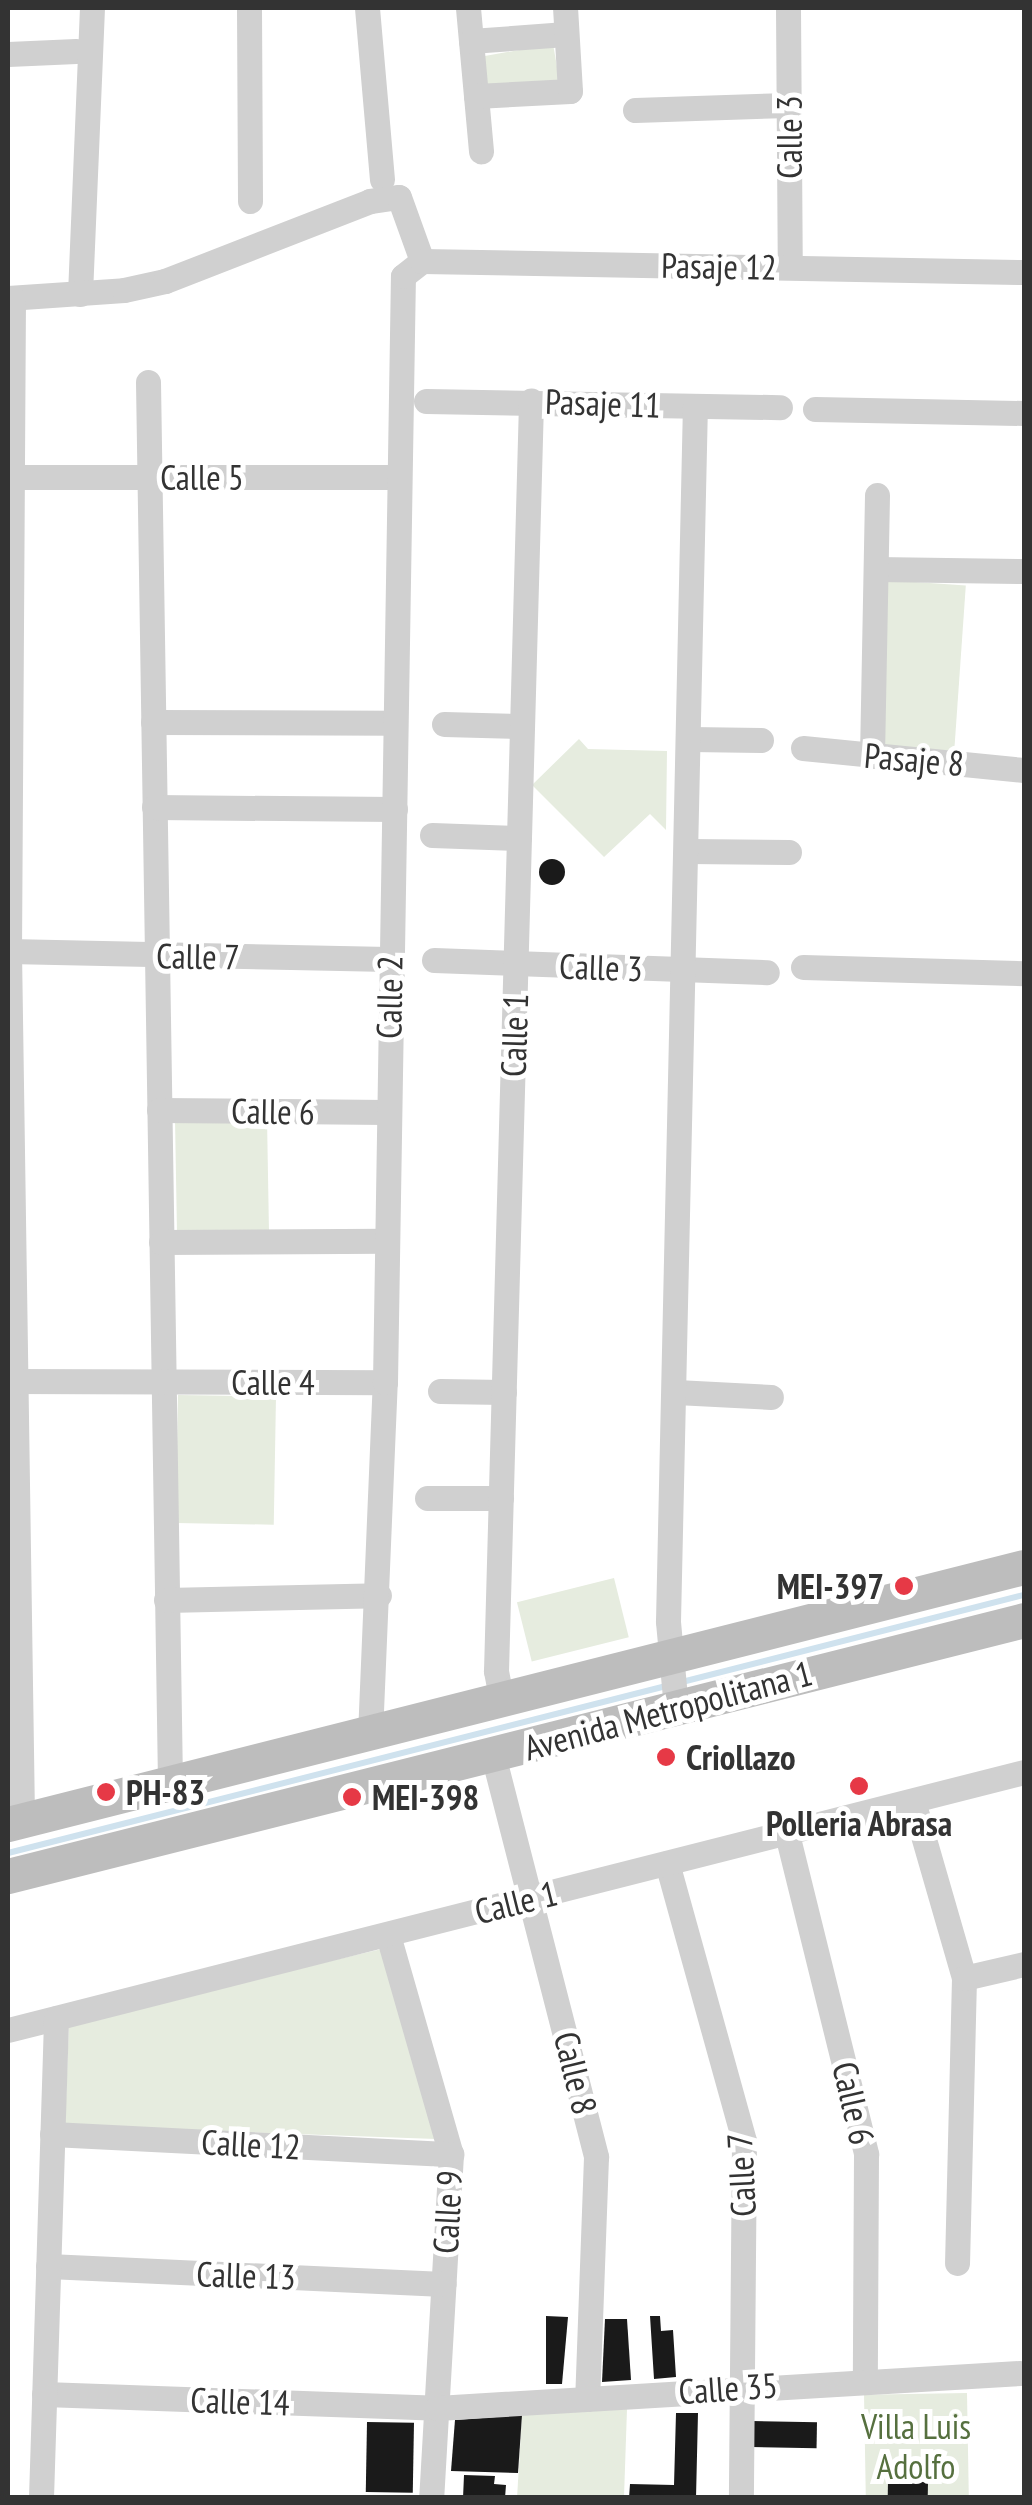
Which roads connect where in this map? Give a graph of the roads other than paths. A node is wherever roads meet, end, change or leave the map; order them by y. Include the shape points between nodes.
1 (76, 8) edge
2 (92, 8) edge
3 (248, 8) edge
4 (367, 8) edge
5 (468, 8) edge
6 (565, 8) edge
7 (788, 8) edge
8 (566, 34) junction
9 (471, 41) junction
10 (76, 51) junction
11 (8, 54) edge
12 (476, 96) junction
13 (789, 105) junction
14 (635, 110) dead end
15 (73, 136) dead end
16 (481, 151) dead end
17 (382, 179) dead end
18 (250, 201) dead end
19 (418, 263) junction
20 (790, 267) junction
21 (1024, 272) edge
22 (80, 294) junction
23 (10, 298) edge
24 (148, 382) dead end
25 (426, 400) dead end
26 (531, 400) junction
27 (694, 406) junction
28 (780, 407) dead end
29 (815, 409) dead end
30 (1024, 413) edge
31 (11, 477) edge
32 (150, 477) junction
33 (397, 477) junction
34 (877, 495) dead end
35 (876, 569) junction
36 (1024, 571) edge
37 (153, 722) junction
38 (395, 723) junction
39 (444, 724) dead end
40 (522, 726) junction
41 (690, 739) junction
42 (761, 740) dead end
43 (803, 748) dead end
44 (872, 756) junction
45 (1024, 770) edge
46 (154, 807) junction
47 (395, 808) junction
48 (432, 836) dead end
49 (518, 838) junction
50 (688, 851) junction
51 (789, 852) dead end
52 (8, 951) edge
53 (157, 956) junction
54 (389, 960) junction
55 (434, 960) dead end
56 (516, 964) junction
57 (803, 967) dead end
58 (685, 970) junction
59 (768, 972) dead end
60 (1024, 973) edge
61 (159, 1110) junction
62 (387, 1112) junction
63 (386, 1241) junction
64 (161, 1242) junction
65 (13, 1381) edge
66 (162, 1381) junction
67 (384, 1382) junction
68 (440, 1391) dead end
69 (504, 1392) junction
70 (676, 1392) junction
71 (771, 1398) dead end
72 (427, 1498) dead end
73 (501, 1498) junction
74 (1024, 1567) edge
75 (379, 1595) junction
76 (166, 1600) junction
77 (1024, 1620) edge
78 (801, 1651) junction
79 (670, 1665) junction
80 (499, 1687) junction
81 (675, 1703) junction
82 (370, 1735) junction
83 (493, 1755) junction
84 (1024, 1772) edge
85 (912, 1801) junction
86 (176, 1807) junction
87 (15, 1822) edge
88 (787, 1834) junction
89 (666, 1863) junction
90 (8, 1876) edge
91 (532, 1898) junction
92 (388, 1935) junction
93 (1024, 1964) edge
94 (964, 1978) junction
95 (56, 2018) junction
96 (8, 2030) edge
97 (52, 2134) junction
98 (451, 2154) junction
99 (957, 2263) dead end
100 (48, 2266) junction
101 (444, 2284) junction
102 (1020, 2374) dead end
103 (865, 2378) junction
104 (743, 2386) junction
105 (44, 2394) junction
106 (587, 2400) junction
107 (437, 2408) junction
108 (41, 2498) edge
109 (432, 2498) edge
110 (741, 2498) edge

1 - 10 street
2 - 22 street
3 - 18 street
4 - 17 street
5 - 9 street
6 - 8 street
7 - 13 street, Calle 3
8 - 9 street
8 - 12 street via 570,91
9 - 12 street
10 - 11 street
10 - 15 street
12 - 16 street
13 - 14 street
13 - 20 street, Calle 3
19 - 20 street, Pasaje 12
19 - 22 street via 400,196 165,280
19 - 33 street, Calle 2 via 403,276
20 - 21 street, Pasaje 12
22 - 23 street
23 - 31 street
24 - 32 street
25 - 26 street, Pasaje 11
26 - 27 street, Pasaje 11
26 - 40 street, Calle 1
27 - 28 street, Pasaje 11
27 - 41 street
29 - 30 street
31 - 32 street, Calle 5
31 - 52 street
32 - 33 street, Calle 5
32 - 37 street
33 - 38 street, Calle 2
34 - 35 street
35 - 36 street
35 - 44 street
37 - 38 street
37 - 46 street
38 - 47 street, Calle 2
39 - 40 street
40 - 49 street, Calle 1
41 - 42 street
41 - 50 street
43 - 44 street, Pasaje 8
44 - 45 street, Pasaje 8
46 - 47 street
46 - 53 street
47 - 54 street, Calle 2
48 - 49 street
49 - 56 street, Calle 1
50 - 51 street
50 - 58 street
52 - 53 street, Calle 7
52 - 65 street
53 - 54 street, Calle 7
53 - 61 street
54 - 62 street, Calle 2
55 - 56 street, Calle 3
56 - 58 street, Calle 3
56 - 69 street, Calle 1
57 - 60 street
58 - 59 street, Calle 3
58 - 70 street
61 - 62 street, Calle 6
61 - 64 street
62 - 63 street, Calle 2
63 - 64 street
63 - 67 street, Calle 2
64 - 66 street
65 - 66 street
65 - 87 street
66 - 67 street, Calle 4
66 - 76 street
67 - 75 street, Calle 2
68 - 69 street
69 - 73 street, Calle 1
70 - 71 street
70 - 79 street
72 - 73 street
73 - 80 street, Calle 1
74 - 78 street, Avenida Metropolitana 1
75 - 76 street
75 - 82 street, Calle 2
76 - 86 street
77 - 78 street, Avenida Metropolitana 1
78 - 79 street, Avenida Metropolitana 1
78 - 81 street, Avenida Metropolitana 1
79 - 80 street, Avenida Metropolitana 1
79 - 81 street
80 - 82 street, Avenida Metropolitana 1
81 - 83 street, Avenida Metropolitana 1
82 - 86 street, Avenida Metropolitana 1
83 - 86 street, Avenida Metropolitana 1
83 - 91 street, Calle 8
84 - 85 street, Calle 1
85 - 88 street, Calle 1
85 - 94 street
86 - 87 street, Avenida Metropolitana 1
86 - 90 street
88 - 89 street, Calle 1
88 - 103 street, Calle 6 via 865,2143
89 - 91 street, Calle 1
89 - 104 street, Calle 7 via 744,2141
91 - 92 street, Calle 1
91 - 106 street, Calle 8 via 596,2157
92 - 95 street, Calle 1
92 - 98 street, Calle 9
93 - 94 street
94 - 99 street
95 - 96 street, Calle 1
95 - 97 street
97 - 98 street, Calle 12
97 - 100 street
98 - 101 street, Calle 9
100 - 101 street, Calle 13
100 - 105 street
101 - 107 street, Calle 9
102 - 103 street, Calle 35
103 - 104 street, Calle 35
104 - 106 street, Calle 35
104 - 110 street, Calle 7
105 - 107 street, Calle 14
105 - 108 street
106 - 107 street, Calle 35
107 - 109 street, Calle 9

